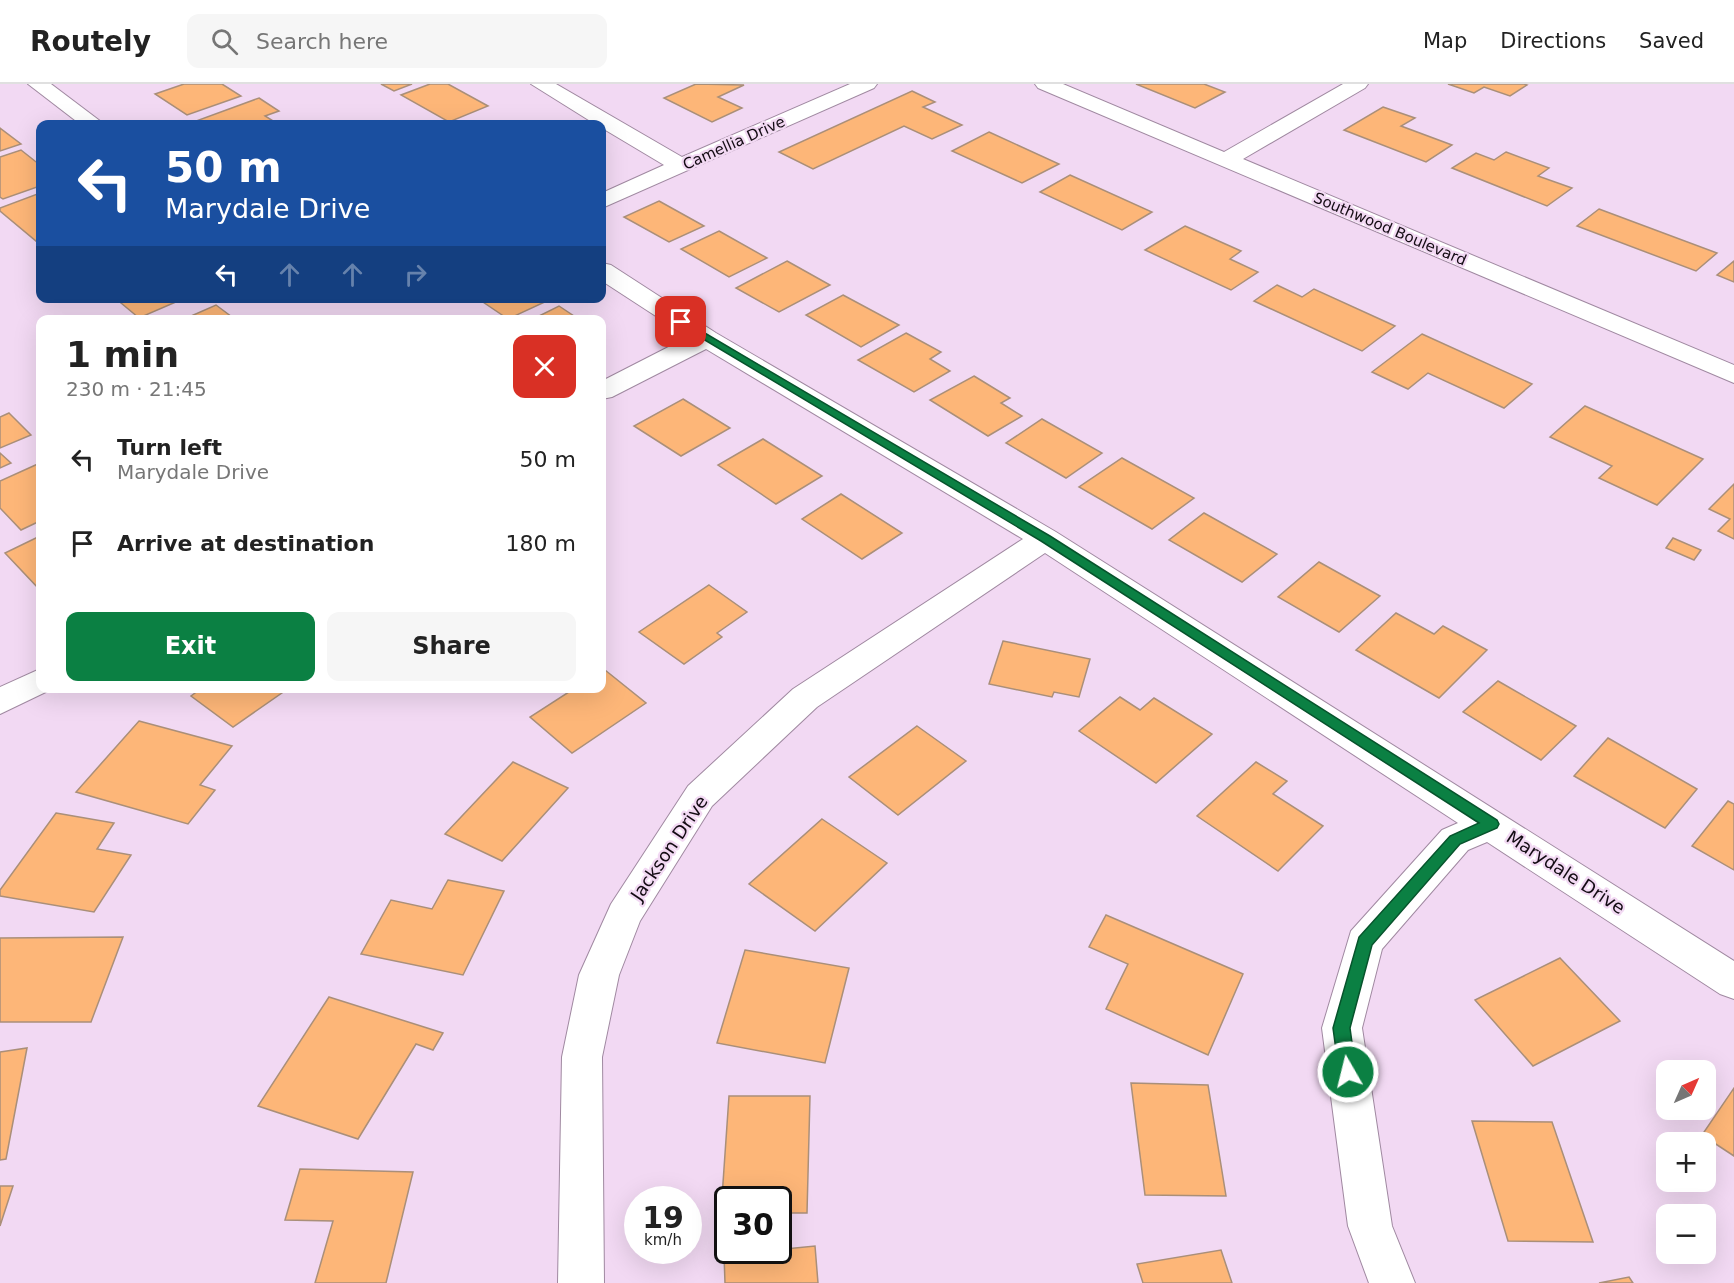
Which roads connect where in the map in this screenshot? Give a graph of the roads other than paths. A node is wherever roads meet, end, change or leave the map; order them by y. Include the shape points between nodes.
1 (38, 84) edge
2 (541, 84) edge
3 (867, 84) edge
4 (1045, 84) edge
5 (1358, 84) edge
6 (88, 120) edge
7 (602, 120) edge
8 (606, 122) edge
9 (1226, 160) junction
10 (681, 166) junction
11 (606, 199) edge
12 (606, 273) edge
13 (706, 338) junction
14 (1734, 375) edge
15 (606, 389) edge
16 (1045, 538) junction
17 (36, 683) edge
18 (0, 702) edge
19 (1492, 824) junction
20 (1734, 982) edge
21 (581, 1283) edge
22 (1392, 1283) edge

1 - 6 street
2 - 7 street
3 - 10 street, Camellia Drive
4 - 9 street, Southwood Boulevard
5 - 9 street
8 - 10 street
9 - 14 street, Southwood Boulevard
10 - 11 street, Camellia Drive
12 - 13 street, Marydale Drive
13 - 15 street
13 - 16 street, Marydale Drive
16 - 19 street, Marydale Drive
16 - 21 street, Jackson Drive via 805,698 700,796 624,915 599,975 582,1056
17 - 18 street
19 - 20 street, Marydale Drive
19 - 22 street via 1455,840 1365,942 1341,1028 1370,1226

